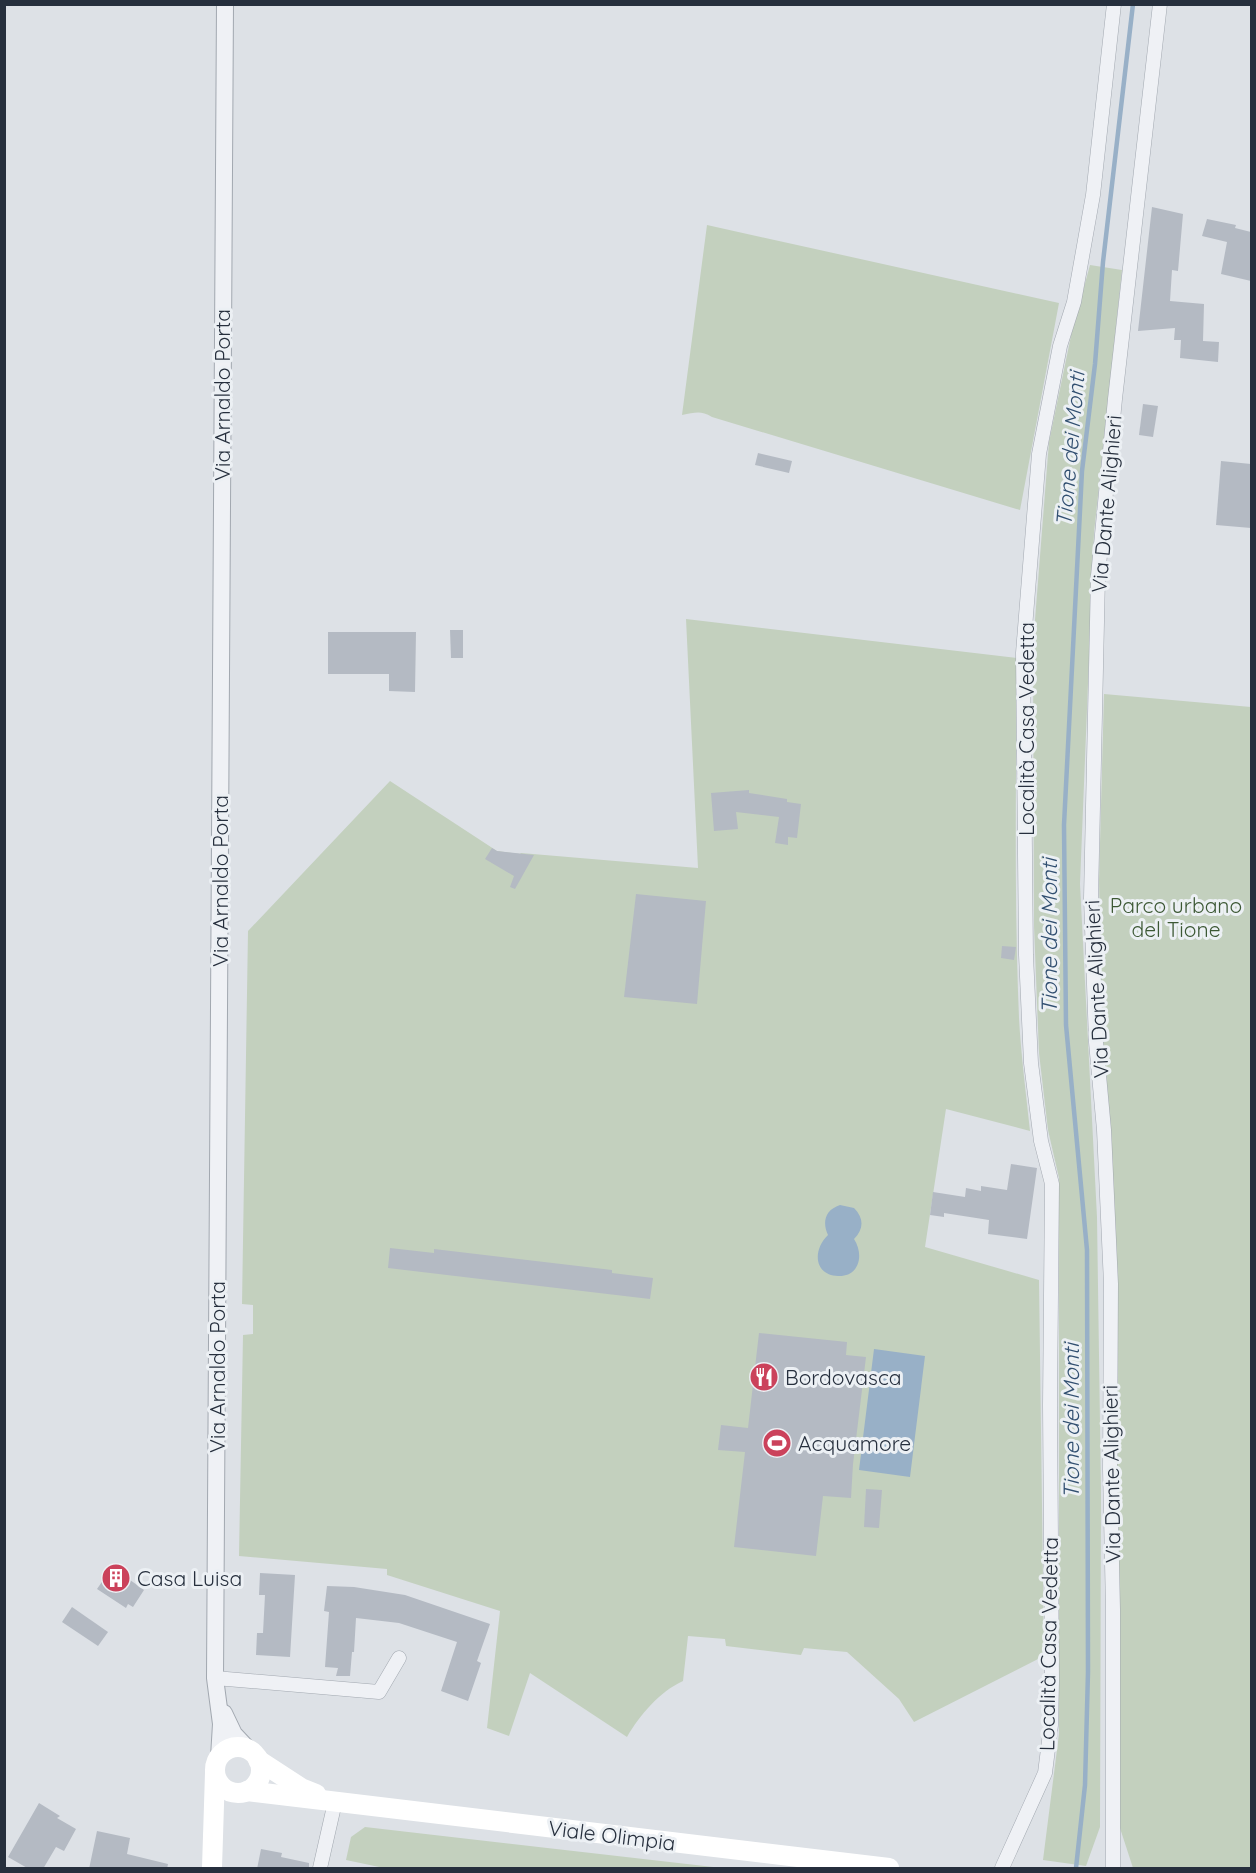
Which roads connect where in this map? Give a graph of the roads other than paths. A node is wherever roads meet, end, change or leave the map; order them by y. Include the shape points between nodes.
1 (225, 4) edge
2 (1114, 4) edge
3 (1160, 4) edge
4 (399, 1658) dead end
5 (215, 1684) junction
6 (254, 1755) junction
7 (217, 1765) junction
8 (243, 1792) junction
9 (335, 1802) junction
10 (213, 1839) junction
11 (212, 1869) edge
12 (320, 1869) edge
13 (889, 1869) edge
14 (1002, 1869) edge
15 (1113, 1869) edge

1 - 5 street, Via Arnaldo Porta
2 - 14 street, Località Casa Vedetta via 1093,195 1074,302 1060,346 1039,454 1023,653 1031,1063 1041,1141 1052,1184 1051,1725 1045,1773
3 - 15 street, Via Dante Alighieri via 1115,399 1098,588 1091,898 1111,1284
4 - 5 street via 379,1692
5 - 6 street, Viale Olimpia via 234,1734
5 - 7 street, Via Arnaldo Porta via 221,1724
6 - 7 main road via 236,1747 229,1749
6 - 8 main road via 260,1774 253,1787
6 - 9 main road, Viale Olimpia via 301,1788
7 - 8 main road via 221,1785
7 - 10 main road, Via Arnaldo Porta
8 - 9 main road, Viale Olimpia via 271,1792
8 - 10 main road, Via Arnaldo Porta via 227,1799
9 - 12 street
9 - 13 main road, Viale Olimpia
10 - 11 main road, Via Arnaldo Porta

